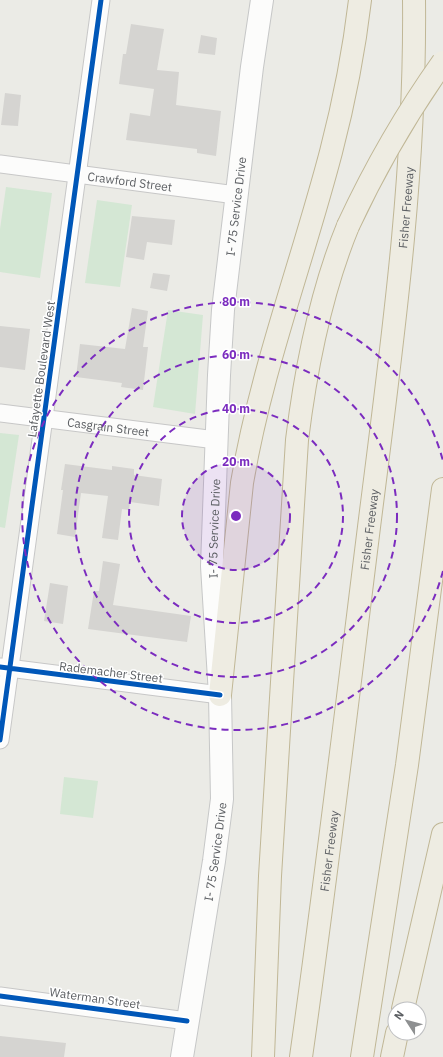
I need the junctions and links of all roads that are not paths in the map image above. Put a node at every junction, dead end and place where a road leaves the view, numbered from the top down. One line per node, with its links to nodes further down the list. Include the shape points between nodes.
1 (101, 0): 7 (street, Lafayette Boulevard West)
2 (262, 0): 8 (main road, I- 75 Service Drive)
3 (360, 0): 14 (highway, via 353,53 331,152 263,384 247,456)
4 (414, 0): 23 (highway, Fisher Freeway, via 408,187 395,323)
5 (443, 62): 22 (highway, bridge, via 388,148 348,226 323,296 302,397 297,440 271,868)
6 (0, 164): 7 (street, Crawford Street)
7 (77, 175): 8 (street, Crawford Street); 10 (street, Lafayette Boulevard West)
8 (236, 195): 11 (main road, I- 75 Service Drive, via 223,310)
9 (0, 413): 10 (street, Casgrain Street)
10 (44, 418): 11 (street, Casgrain Street); 13 (street, Lafayette Boulevard West)
11 (216, 440): 14 (main road, I- 75 Service Drive, via 212,566)
12 (443, 489): 24 (highway, via 407,765)
13 (4, 668): 14 (street, Rademacher Street); 15 (street, Lafayette Boulevard West)
14 (220, 695): 19 (main road, I- 75 Service Drive, via 223,777 220,825)
15 (0, 740)
16 (443, 834): 18 (highway)
17 (0, 996): 19 (street, Waterman Street)
18 (405, 1001)
19 (187, 1021): 21 (main road, I- 75 Service Drive)
20 (395, 1041): 25 (highway)
21 (182, 1057)
22 (263, 1057)
23 (301, 1057)
24 (362, 1057)
25 (392, 1057)

